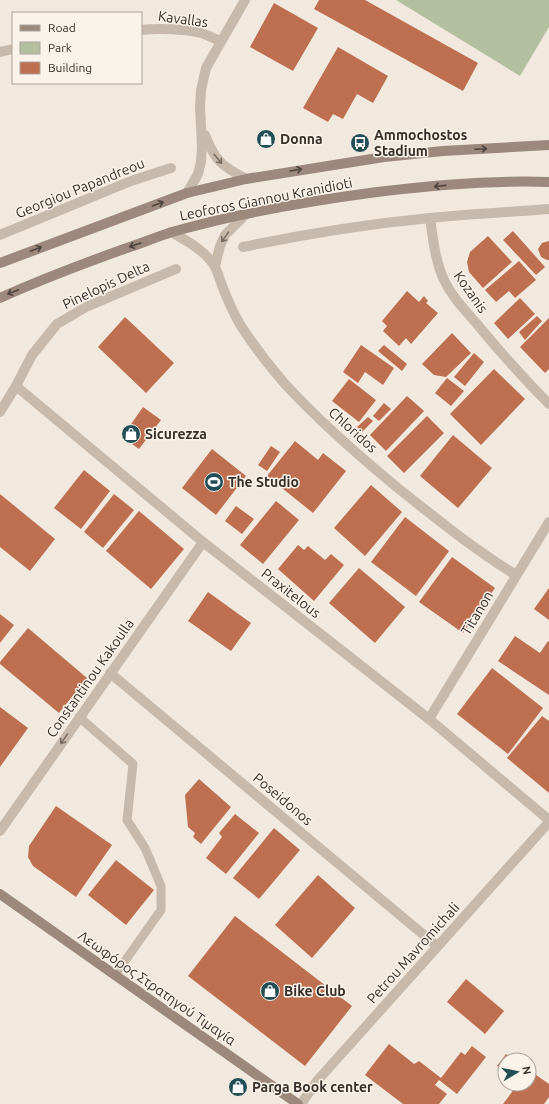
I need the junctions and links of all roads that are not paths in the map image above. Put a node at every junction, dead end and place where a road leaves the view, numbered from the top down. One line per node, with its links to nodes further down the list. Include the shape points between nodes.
1 (246, 0): 3 (street)
2 (142, 30): 3 (street, Kavallas, via 200,33)
3 (221, 41): 6 (street, via 204,75 200,107)
4 (12, 49): 5 (street)
5 (0, 52)
6 (202, 128): 9 (street, one-way to 9, via 218,161); 11 (street, via 201,162 198,174)
7 (549, 145): 9 (main road, Leoforos Giannou Kranidioti, one-way to 7, via 384,157)
8 (171, 168): 16 (street, Georgiou Papandreou, via 132,181)
9 (246, 179): 11 (main road, Leoforos Giannou Kranidioti)
10 (549, 182): 13 (main road, Leoforos Giannou Kranidioti, one-way to 13, via 460,184 396,190)
11 (187, 193): 18 (main road, Leoforos Giannou Kranidioti, one-way to 11)
12 (549, 209): 14 (street)
13 (246, 214): 15 (main road, Leoforos Giannou Kranidioti); 19 (street, one-way to 19, via 225,235)
14 (430, 218): 17 (street); 23 (street, Kozanis, via 439,265 453,295)
15 (171, 232): 19 (street, Chloridos, via 192,243); 21 (main road, Leoforos Giannou Kranidioti, one-way to 21)
16 (0, 235)
17 (243, 246)
18 (0, 263)
19 (215, 266): 27 (street, Chloridos, via 242,327 285,384 330,429 386,478 450,530)
20 (176, 269): 22 (street, Pinelopis Delta, via 86,307 57,324 32,355)
21 (0, 298)
22 (16, 386): 24 (street, Pinelopis Delta); 26 (street, Praxitelous)
23 (549, 404)
24 (0, 412)
25 (549, 522): 27 (street, Titanon)
26 (203, 542): 28 (street, Constantinou Kakoulla); 30 (street, Praxitelous)
27 (516, 575): 30 (street, Titanon)
28 (110, 673): 29 (street, Constantinou Kakoulla); 34 (street, Poseidonos)
29 (79, 717): 32 (street, Constantinou Kakoulla, one-way to 32); 35 (lane, via 133,764 127,820 145,848 161,886 161,910)
30 (429, 719): 31 (street, Praxitelous)
31 (549, 821): 34 (street, Petrou Mavromichali)
32 (0, 831)
33 (0, 894): 35 (main road, Λεωφόρος Στρατηγού Τιμαγία)
34 (437, 946): 36 (street, Petrou Mavromichali)
35 (114, 975): 36 (main road, Λεωφόρος Στρατηγού Τιμαγία)
36 (300, 1104)

